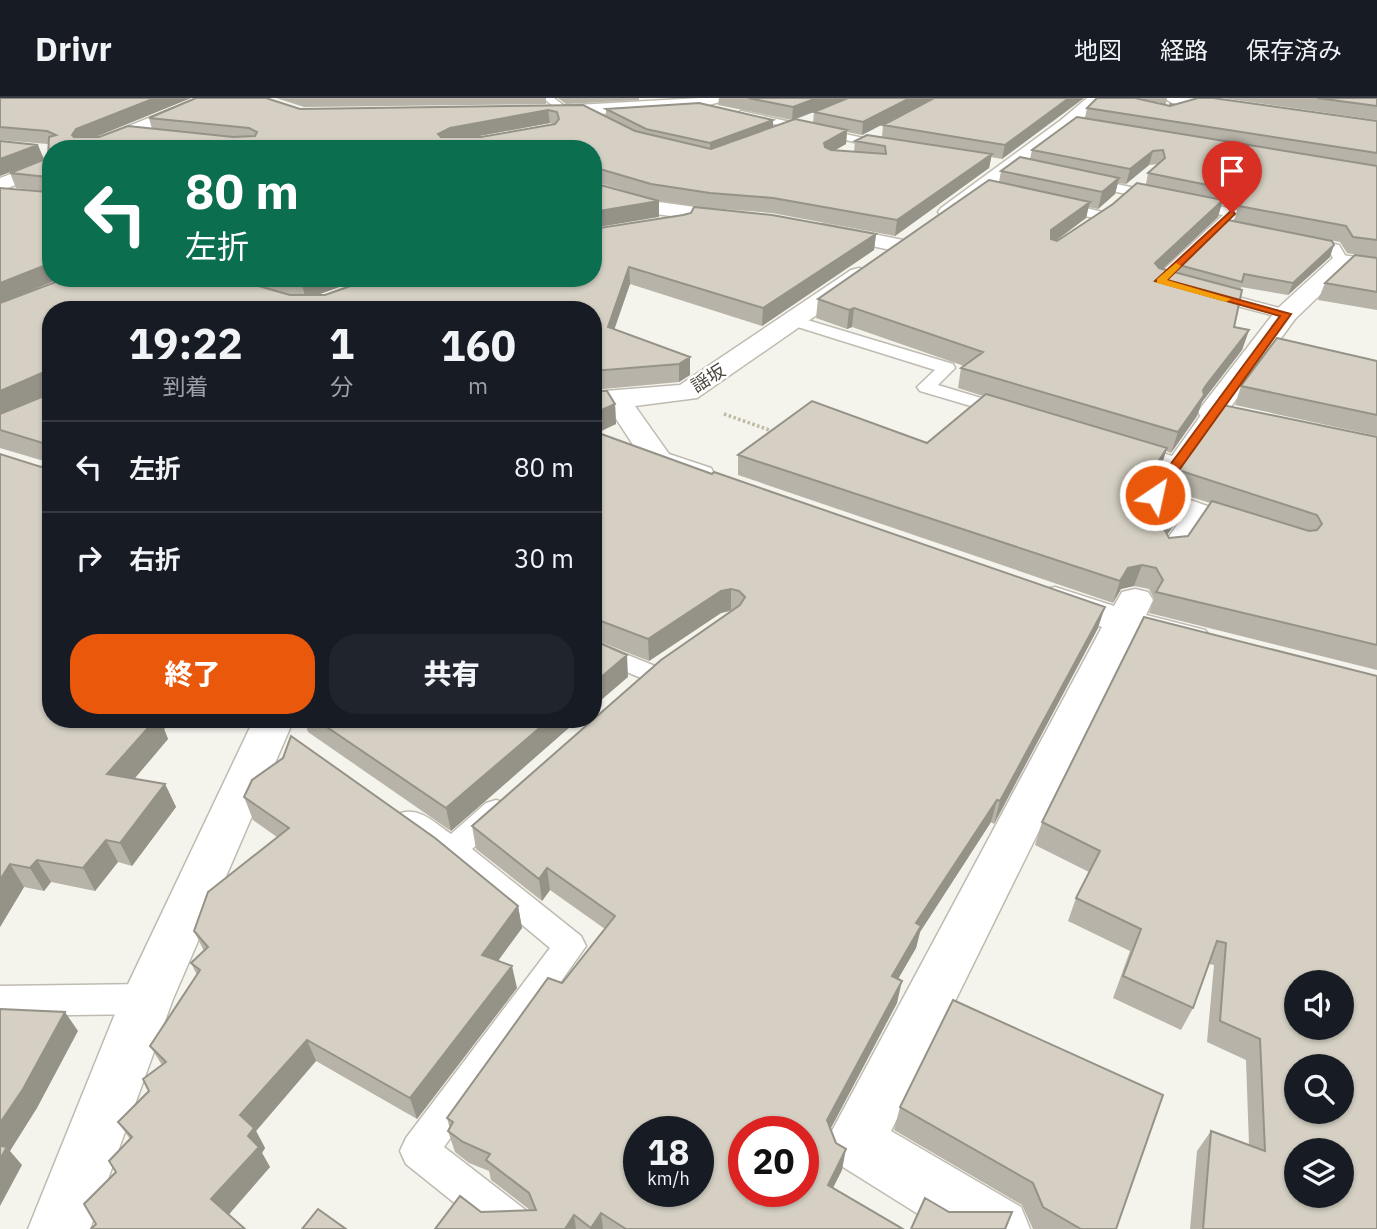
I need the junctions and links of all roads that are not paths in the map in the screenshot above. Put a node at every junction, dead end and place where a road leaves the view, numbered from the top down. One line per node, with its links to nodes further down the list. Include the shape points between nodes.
1 (212, 98): 15 (street)
2 (1096, 98): 37 (street, 謡坂, via 1074,125)
3 (652, 102): 4 (street); 7 (street)
4 (720, 104)
5 (1170, 105): 8 (street, via 1195,103)
6 (542, 107): 7 (street); 13 (street)
7 (573, 111): 11 (lane)
8 (1258, 111)
9 (734, 112): 12 (lane)
10 (816, 117): 12 (lane)
11 (600, 122)
12 (792, 126): 16 (lane); 19 (lane)
13 (563, 129)
14 (887, 130): 19 (lane)
15 (125, 134): 17 (lane); 18 (street)
16 (768, 135)
17 (150, 136)
18 (110, 140)
19 (863, 142): 20 (lane); 21 (lane)
20 (900, 149)
21 (844, 152)
22 (42, 163): 25 (street)
23 (1064, 177): 30 (lane)
24 (1147, 177): 30 (lane)
25 (0, 185)
26 (602, 192): 31 (street, via 648,207)
27 (0, 195): 28 (street)
28 (25, 198)
29 (1048, 203): 30 (lane)
30 (1117, 203): 35 (lane); 40 (lane, via 1232,213 1228,226 1160,281)
31 (709, 217): 32 (street); 33 (street)
32 (760, 221)
33 (645, 228)
34 (808, 228): 37 (street)
35 (1083, 230)
36 (1284, 237): 38 (lane, via 1334,248)
37 (900, 246): 41 (street, 謡坂)
38 (1342, 262): 39 (street); 40 (street)
39 (1377, 267)
40 (1286, 314): 43 (street)
41 (783, 329): 42 (street, 謡坂, via 687,392); 44 (lane, via 947,368 926,387)
42 (605, 400): 48 (street, via 658,460)
43 (1212, 412): 45 (street); 47 (lane)
44 (1031, 419)
45 (1288, 429)
46 (1110, 443): 47 (lane)
47 (1176, 463): 49 (lane, via 1155,495)
48 (734, 488)
49 (1198, 510): 50 (lane); 51 (lane)
50 (1249, 527)
51 (1170, 551)
52 (1032, 590): 53 (street)
53 (1129, 610): 54 (street); 67 (street, via 855,1142)
54 (1229, 648)
55 (602, 653): 57 (lane)
56 (673, 659): 57 (lane)
57 (650, 674): 58 (lane)
58 (630, 693)
59 (281, 728): 63 (street)
60 (515, 794): 62 (lane)
61 (385, 803): 62 (lane)
62 (452, 850): 66 (lane, via 570,946 419,1151)
63 (147, 999): 64 (lane); 65 (street)
64 (0, 1001)
65 (59, 1229)
66 (518, 1229)
67 (999, 1229)

